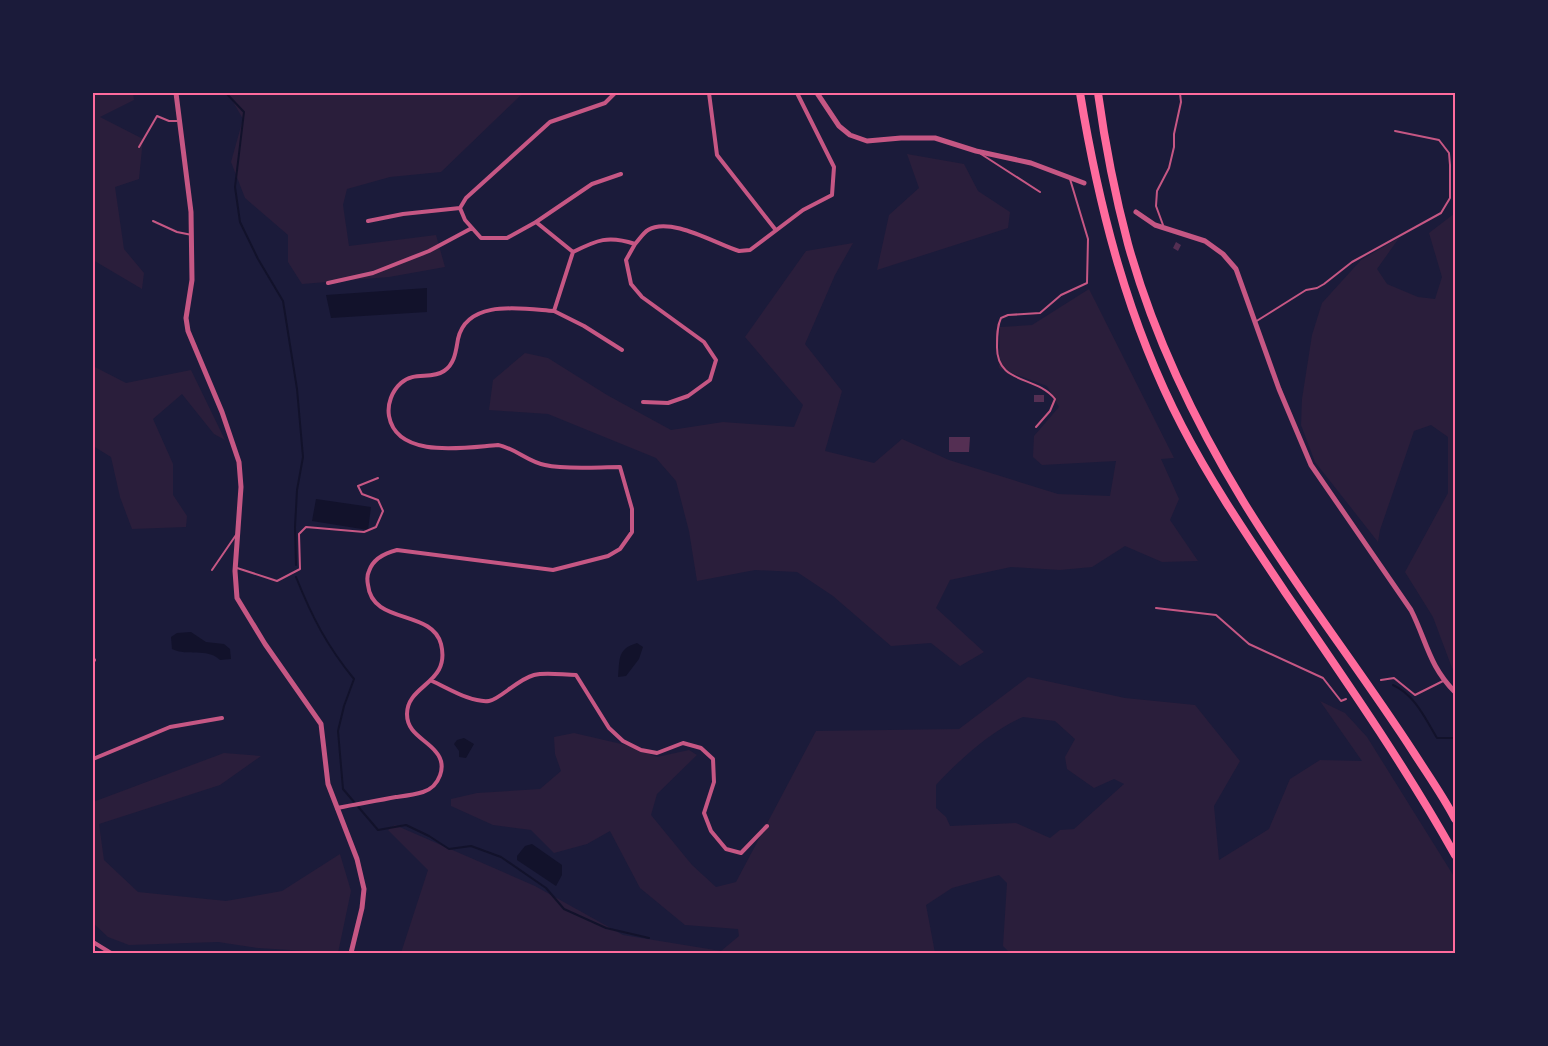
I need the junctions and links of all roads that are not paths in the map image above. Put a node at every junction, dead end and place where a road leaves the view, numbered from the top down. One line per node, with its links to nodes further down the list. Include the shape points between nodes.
1 (176, 93): 9 (street)
2 (615, 93): 17 (street, via 604,103 550,122 466,198)
3 (709, 93): 24 (street, via 717,155)
4 (797, 93): 24 (street, via 834,167 832,195)
5 (817, 93): 12 (street, via 839,126 850,135 867,141 935,138)
6 (1080, 93): 49 (highway, via 1093,165 1126,292 1182,427 1238,522 1408,775)
7 (1098, 93): 47 (highway, via 1128,245 1158,332 1193,408 1244,501)
8 (1180, 93): 23 (lane, via 1174,147 1169,168 1157,190 1156,206)
9 (180, 121): 11 (lane, via 157,116); 25 (street)
10 (1395, 131): 30 (lane, via 1439,140 1449,153 1450,198 1445,209)
11 (139, 147)
12 (976, 151): 14 (street, via 1031,163); 16 (lane)
13 (621, 174): 21 (street, via 592,184)
14 (1069, 178): 15 (street); 33 (lane, via 1088,239 1087,283 1061,296 1040,313 1008,315 998,324 1000,365 1049,392 1054,399 1050,411)
15 (1084, 183)
16 (1040, 192)
17 (460, 208): 20 (street); 22 (street)
18 (1136, 212): 23 (street)
19 (153, 221): 25 (lane)
20 (368, 221)
21 (536, 222): 22 (street, via 507,238 481,238); 27 (street)
22 (472, 228): 28 (street, via 429,251 372,273)
23 (1164, 228): 30 (street, via 1205,241 1223,254 1236,269)
24 (776, 229): 26 (street, via 750,250 739,251 675,226 648,230)
25 (192, 235): 35 (street, via 192,280 186,318 239,462)
26 (635, 244): 27 (street, via 611,238); 32 (street, via 626,261 631,284 642,297 704,342 716,360 711,380 688,396 668,403)
27 (573, 252): 29 (street)
28 (328, 283)
29 (554, 311): 31 (street); 40 (street, via 520,308 475,315 460,330 454,360 444,372 417,375 396,389 388,410 391,424 410,442 428,448 498,445 546,466 620,467 632,508 632,532 620,549 608,556 553,570 397,550 378,558 367,580 376,603 427,626 441,643 442,658)
30 (1255, 322): 41 (street, via 1311,465 1411,610)
31 (622, 350)
32 (643, 402)
33 (1036, 427)
34 (378, 478): 36 (lane, via 358,486 362,494 378,501 383,511 376,527 364,532 306,527 299,534 300,569 277,581)
35 (236, 535): 36 (street); 37 (lane)
36 (235, 567): 46 (street, via 237,598 321,724 328,784)
37 (212, 570)
38 (1156, 609): 43 (lane, via 1216,615 1249,644 1323,678 1341,701)
39 (1381, 680): 41 (lane, via 1394,678 1415,695)
40 (432, 681): 46 (street, via 410,699 407,713 410,727 440,757 439,780 425,792); 48 (street, via 473,699 490,701 534,675 576,675 609,728 623,741 657,753 682,743 701,748 713,759 714,782 704,813 711,831 726,849 741,853)
41 (1443, 681): 42 (street)
42 (1455, 692)
43 (1346, 699)
44 (222, 718): 45 (street, via 170,727)
45 (93, 759)
46 (336, 808): 52 (street, via 357,859 364,889)
47 (1455, 819)
48 (767, 826)
49 (1455, 855)
50 (93, 942): 51 (street)
51 (111, 953)
52 (351, 953)

